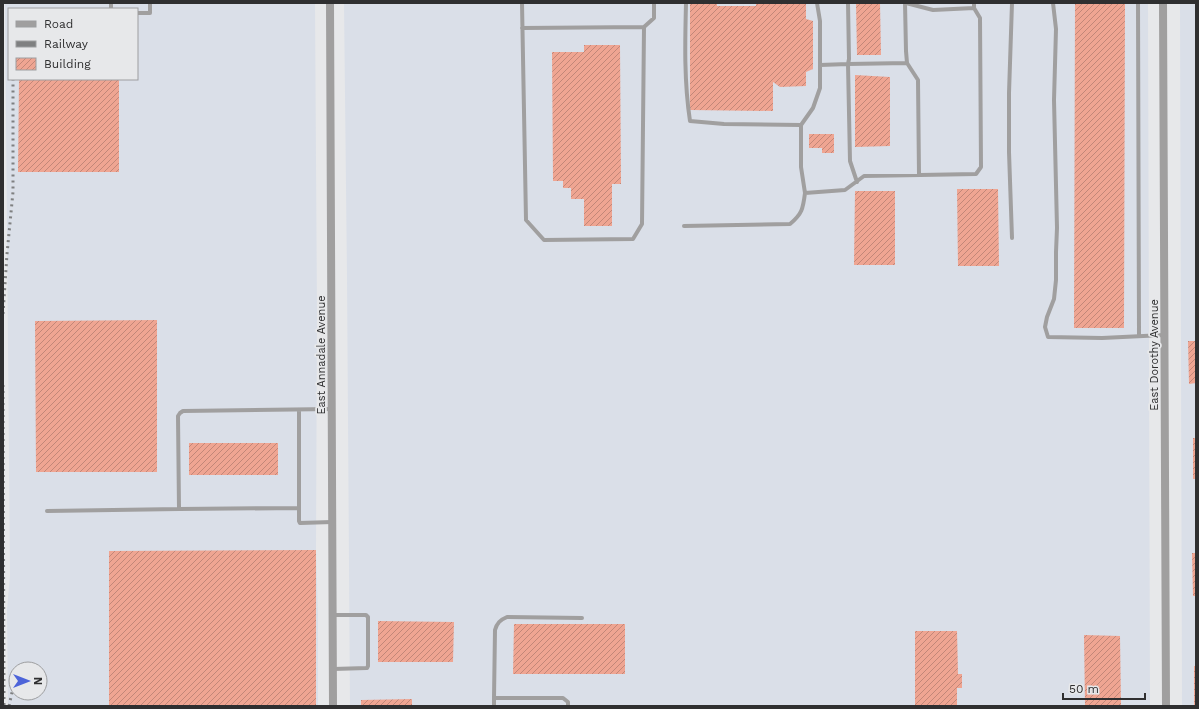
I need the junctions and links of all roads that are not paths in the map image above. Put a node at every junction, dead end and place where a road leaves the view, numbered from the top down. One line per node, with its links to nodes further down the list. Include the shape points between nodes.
1 (150, 3): 15 (lane, via 150,13)
2 (330, 3): 29 (street, East Annadale Avenue)
3 (522, 3): 17 (lane)
4 (654, 3): 16 (lane, via 654,18)
5 (686, 3): 21 (lane, via 686,76 690,121)
6 (817, 3): 20 (lane, via 820,22)
7 (848, 3): 19 (lane)
8 (905, 3): 14 (lane, via 933,10); 18 (lane)
9 (974, 3): 14 (lane)
10 (1012, 3): 26 (lane, via 1009,101)
11 (1053, 3): 28 (lane, via 1056,29 1056,280 1054,299 1045,327 1048,337)
12 (1138, 3): 28 (lane)
13 (1163, 3): 27 (street, East Dorothy Avenue)
14 (974, 8): 22 (lane, via 980,18 981,167 976,174)
15 (138, 13)
16 (644, 27): 17 (lane); 17 (lane, via 642,224 633,239 544,240 526,220)
17 (522, 28)
18 (907, 63): 19 (lane); 22 (lane, via 918,80)
19 (848, 64): 20 (lane); 23 (lane, via 850,161)
20 (820, 65): 21 (lane, via 820,88 813,108)
21 (801, 125): 24 (lane)
22 (919, 175): 23 (lane, via 864,176)
23 (857, 182): 24 (lane, via 845,190)
24 (804, 193): 25 (lane, via 804,208 790,224)
25 (684, 226)
26 (1012, 238)
27 (1165, 335): 28 (lane); 42 (street, East Dorothy Avenue)
28 (1139, 336)
29 (332, 409): 30 (lane); 34 (street, East Annadale Avenue)
30 (299, 410): 31 (lane); 32 (lane, via 180,413)
31 (299, 508): 32 (lane); 34 (lane, via 300,523)
32 (179, 509): 33 (lane)
33 (48, 511)
34 (332, 522): 35 (street, East Annadale Avenue)
35 (333, 615): 37 (street, East Annadale Avenue); 37 (lane, via 368,617 367,668)
36 (582, 618): 38 (lane, via 507,617 501,620 495,630)
37 (333, 669): 39 (street, East Annadale Avenue)
38 (494, 698): 40 (lane); 41 (lane, via 563,698 568,702)
39 (333, 706)
40 (494, 706)
41 (568, 706)
42 (1166, 706)

